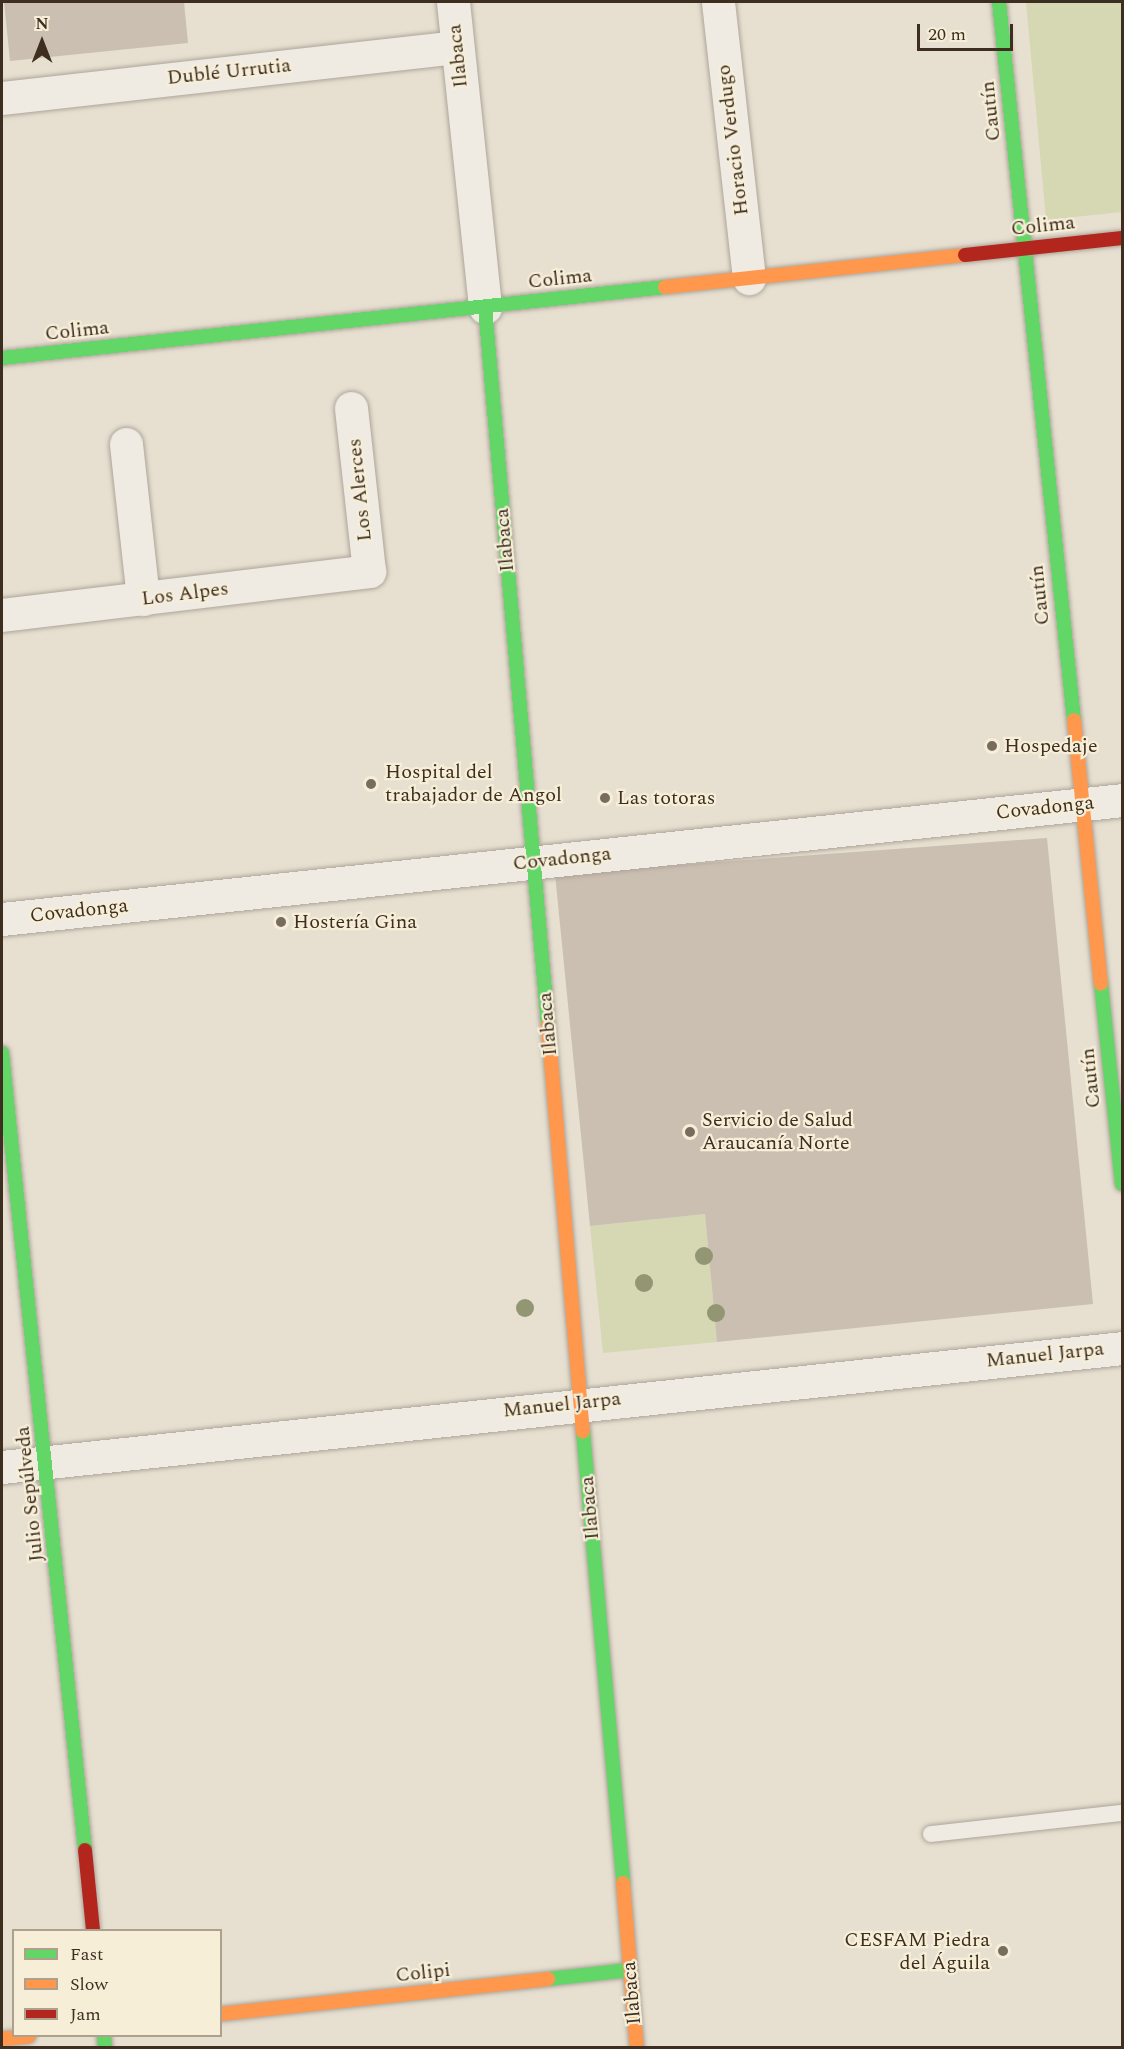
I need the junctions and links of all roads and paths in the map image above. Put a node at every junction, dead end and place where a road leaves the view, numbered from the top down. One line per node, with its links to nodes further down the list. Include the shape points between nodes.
1 (453, 2): 4 (street, Ilabaca)
2 (718, 2): 8 (street, Horacio Verdugo)
3 (999, 2): 7 (main road, Cautín)
4 (457, 47): 5 (street, Dublé Urrutia); 9 (street, Ilabaca)
5 (2, 98)
6 (1122, 237): 7 (main road, Colima)
7 (1024, 248): 8 (main road, Colima); 17 (main road, Cautín)
8 (749, 278): 9 (main road, Colima)
9 (485, 307): 10 (main road, Colima); 18 (main road, Ilabaca)
10 (2, 358)
11 (351, 408): 13 (street, Los Alerces)
12 (126, 444): 14 (street)
13 (369, 572): 14 (street, Los Alpes)
14 (143, 599): 15 (street, Los Alpes)
15 (2, 615)
16 (1122, 800): 17 (street, Covadonga)
17 (1081, 804): 18 (street, Covadonga); 21 (main road, Cautín)
18 (534, 862): 19 (street, Covadonga); 23 (main road, Ilabaca)
19 (2, 919)
20 (2, 1053): 24 (main road, Julio Sepúlveda)
21 (1122, 1184)
22 (1122, 1348): 23 (street, Manuel Jarpa)
23 (581, 1403): 24 (street, Manuel Jarpa); 29 (main road, Ilabaca)
24 (47, 1462): 25 (street, Manuel Jarpa); 28 (main road, Julio Sepúlveda)
25 (2, 1467)
26 (1122, 1813): 27 (lane)
27 (931, 1834)
28 (93, 1929)
29 (630, 1970): 30 (main road, Colipi); 31 (main road, Ilabaca)
30 (222, 2014)
31 (637, 2048)

